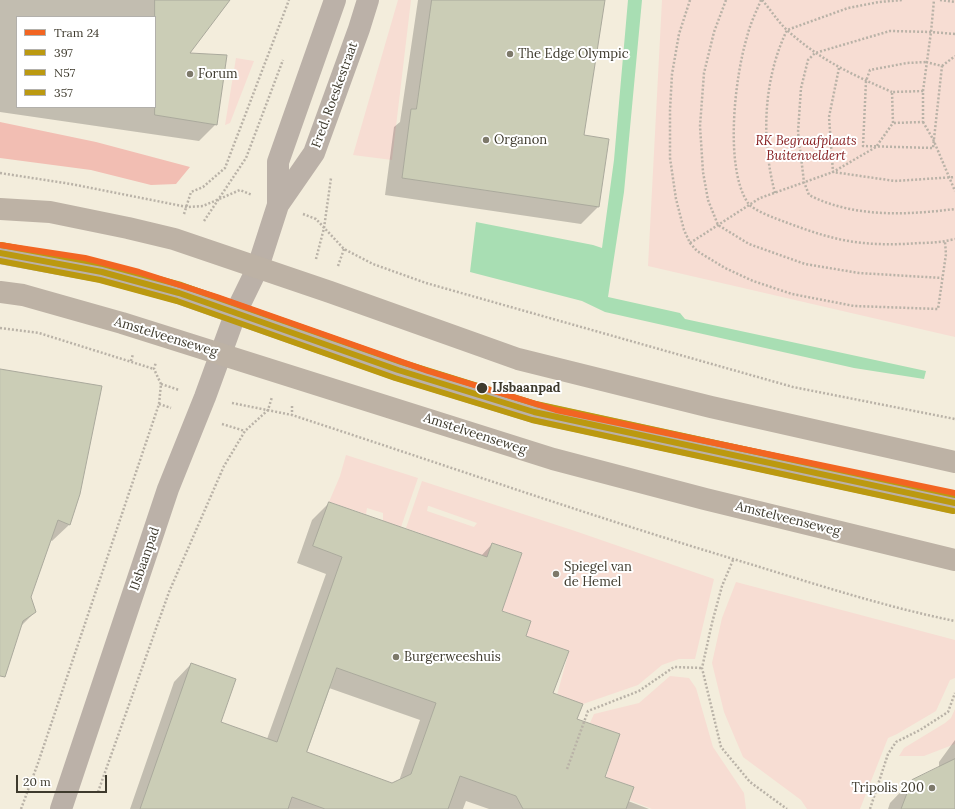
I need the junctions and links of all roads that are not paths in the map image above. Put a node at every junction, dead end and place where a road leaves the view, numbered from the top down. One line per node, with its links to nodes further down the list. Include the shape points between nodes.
1 (335, 0): 3 (street, Fred. Roeskestraat, via 278,162)
2 (368, 0): 3 (street, Fred. Roeskestraat, via 314,153)
3 (278, 205): 6 (street, Fred. Roeskestraat)
4 (0, 209): 6 (main road, via 50,212 128,228 174,239)
5 (0, 253): 8 (street, via 102,272)
6 (258, 267): 8 (street, Fred. Roeskestraat); 10 (main road, via 518,359 711,407)
7 (0, 292): 9 (main road, Amstelveenseweg, via 23,295)
8 (236, 312): 9 (street, IJsbaanpad); 11 (street, via 398,370 534,412)
9 (221, 354): 12 (main road, Amstelveenseweg, via 553,459 706,500); 13 (street, IJsbaanpad, via 168,489)
10 (955, 462)
11 (955, 503)
12 (955, 560)
13 (61, 809)

